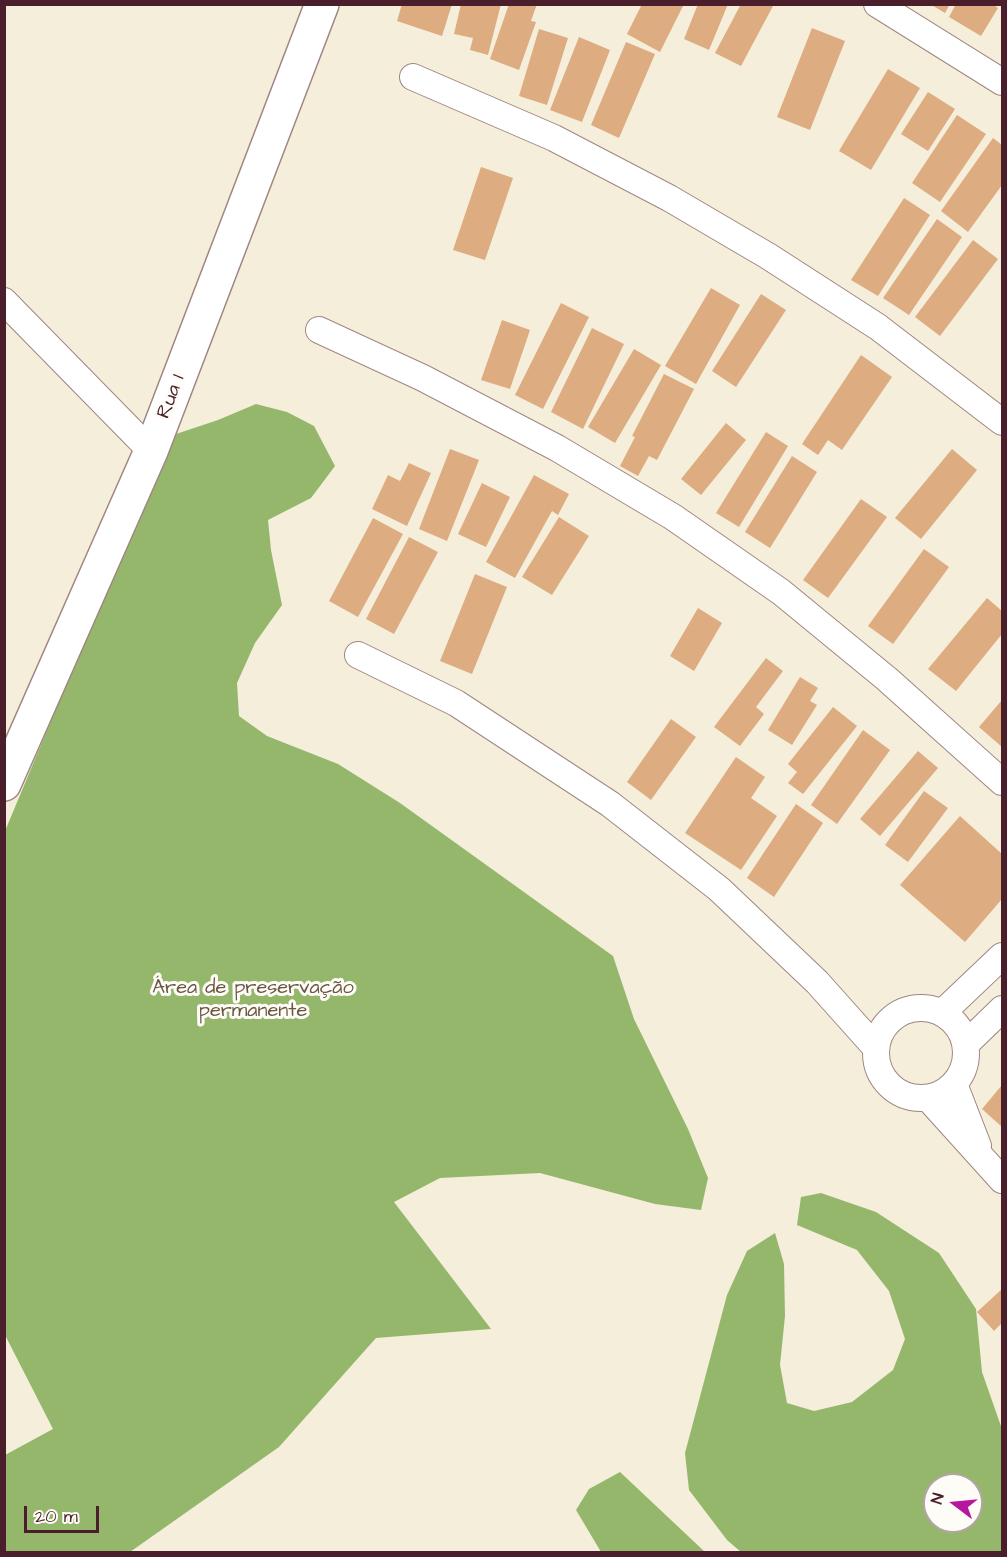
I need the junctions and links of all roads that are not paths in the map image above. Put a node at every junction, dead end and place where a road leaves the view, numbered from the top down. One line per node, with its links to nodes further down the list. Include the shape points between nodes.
1 (322, 4): 8 (street, Rua 1)
2 (877, 4): 4 (street)
3 (413, 77): 7 (street, via 554,138 669,198 878,327)
4 (1002, 82)
5 (4, 301): 8 (street)
6 (319, 330): 10 (street, via 423,378 558,448 673,518 781,592 887,679)
7 (1002, 422)
8 (151, 451): 11 (street, Rua 1)
9 (358, 655): 13 (street, via 456,703 610,804 719,889)
10 (1002, 782)
11 (4, 784)
12 (1002, 956): 15 (street)
13 (817, 982): 16 (street); 18 (street)
14 (1002, 1009): 17 (street)
15 (942, 1013): 16 (street, via 912,1008); 17 (street, via 957,1026)
16 (887, 1023): 18 (street)
17 (966, 1044): 19 (street, via 965,1065)
18 (876, 1048): 20 (street, via 880,1071 894,1090)
19 (954, 1084): 20 (street); 21 (street)
20 (928, 1098): 21 (street)
21 (984, 1160): 22 (street)
22 (1002, 1180)

